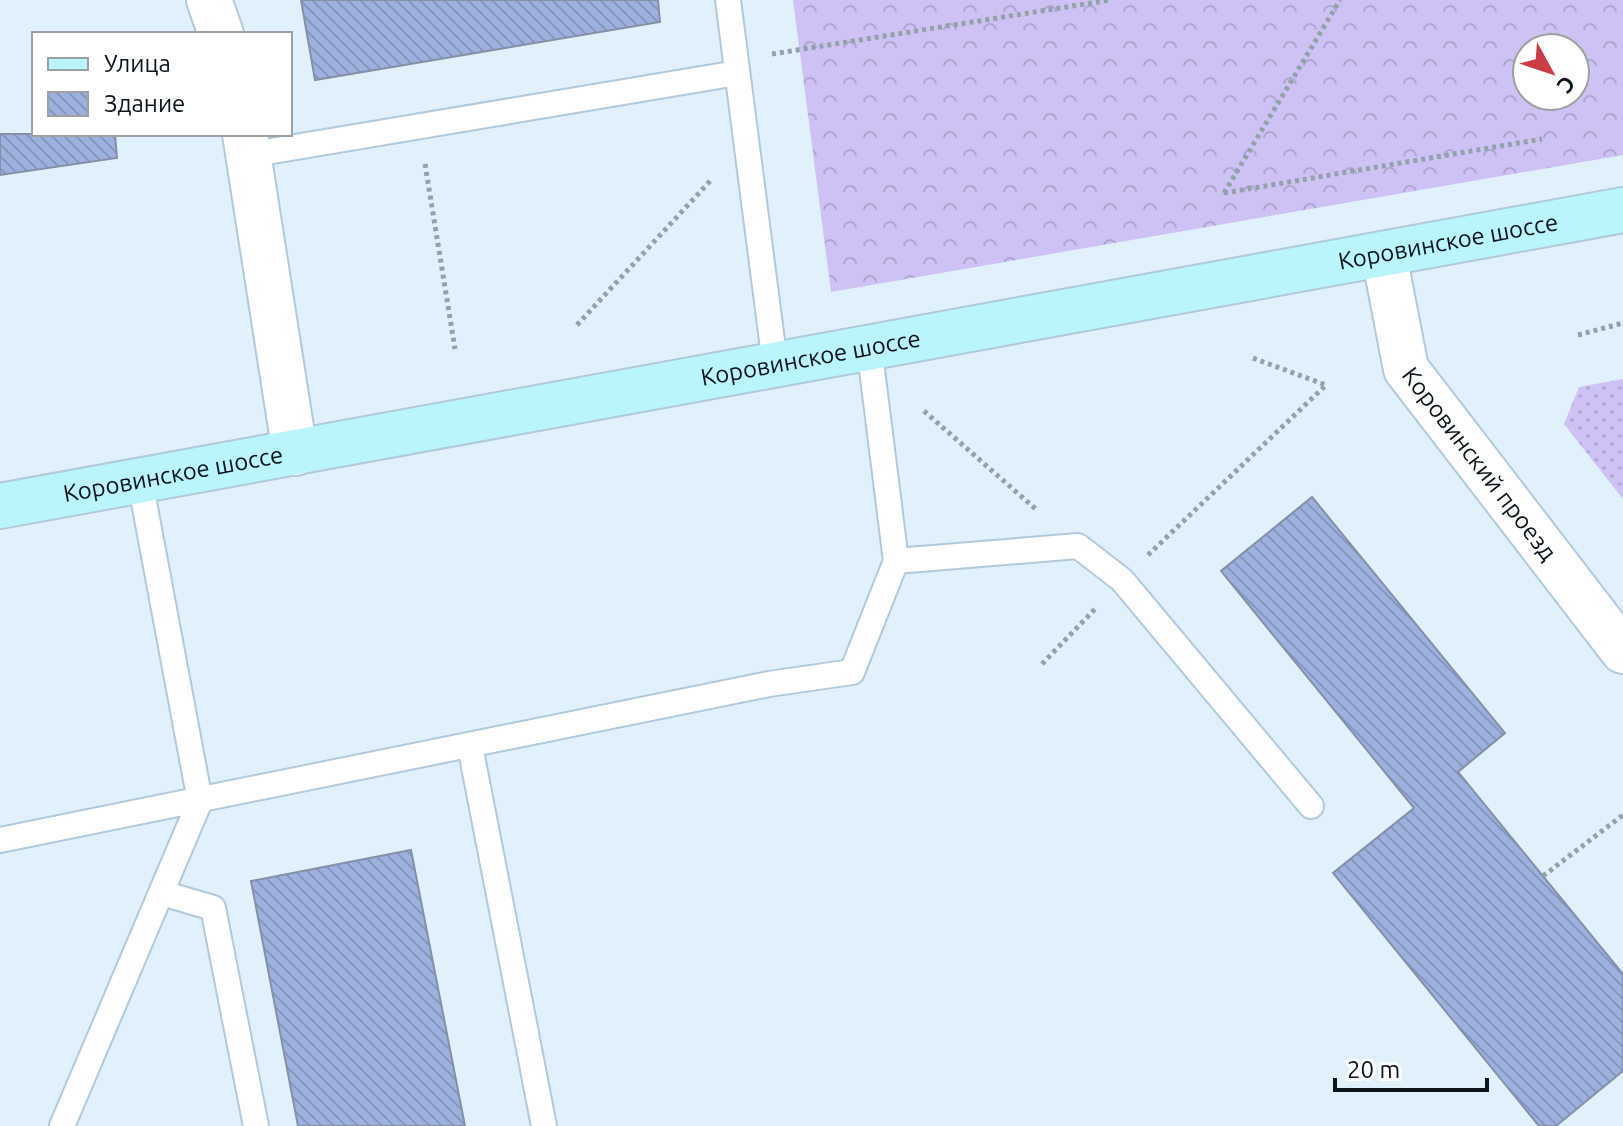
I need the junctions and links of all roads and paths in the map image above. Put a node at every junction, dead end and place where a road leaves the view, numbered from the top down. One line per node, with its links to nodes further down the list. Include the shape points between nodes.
1 (209, 0): 5 (street)
2 (728, 0): 6 (lane)
3 (1110, 0): 6 (path)
4 (1340, 0): 8 (path, via 1224,193)
5 (220, 32)
6 (736, 66): 7 (lane); 9 (lane)
7 (418, 126): 10 (lane); 17 (path)
8 (1542, 139)
9 (746, 143): 14 (path); 19 (lane)
10 (246, 144): 21 (street)
11 (1623, 210): 12 (main road, Коровинское шоссе)
12 (1384, 255): 16 (main road, Коровинское шоссе); 27 (street, Коровинский проезд, via 1406,369)
13 (1623, 323): 15 (path)
14 (577, 325)
15 (1578, 335)
16 (869, 346): 19 (main road, Коровинское шоссе); 25 (lane)
17 (455, 349)
18 (1250, 357): 26 (path, via 1326,385)
19 (775, 364): 21 (main road, Коровинское шоссе)
20 (924, 411): 24 (path)
21 (295, 453): 22 (main road, Коровинское шоссе)
22 (140, 481): 23 (main road, Коровинское шоссе); 30 (lane)
23 (0, 506)
24 (1078, 546): 25 (lane); 26 (lane)
25 (896, 561): 29 (lane, via 852,672 769,684)
26 (1122, 580): 28 (path); 31 (lane)
27 (1623, 651)
28 (1042, 664)
29 (470, 746): 30 (lane); 38 (lane)
30 (200, 801): 33 (lane); 35 (lane)
31 (1311, 806)
32 (1623, 815): 34 (path)
33 (0, 840)
34 (1543, 876)
35 (162, 893): 36 (lane); 37 (lane, via 213,908)
36 (62, 1126)
37 (256, 1126)
38 (544, 1126)

